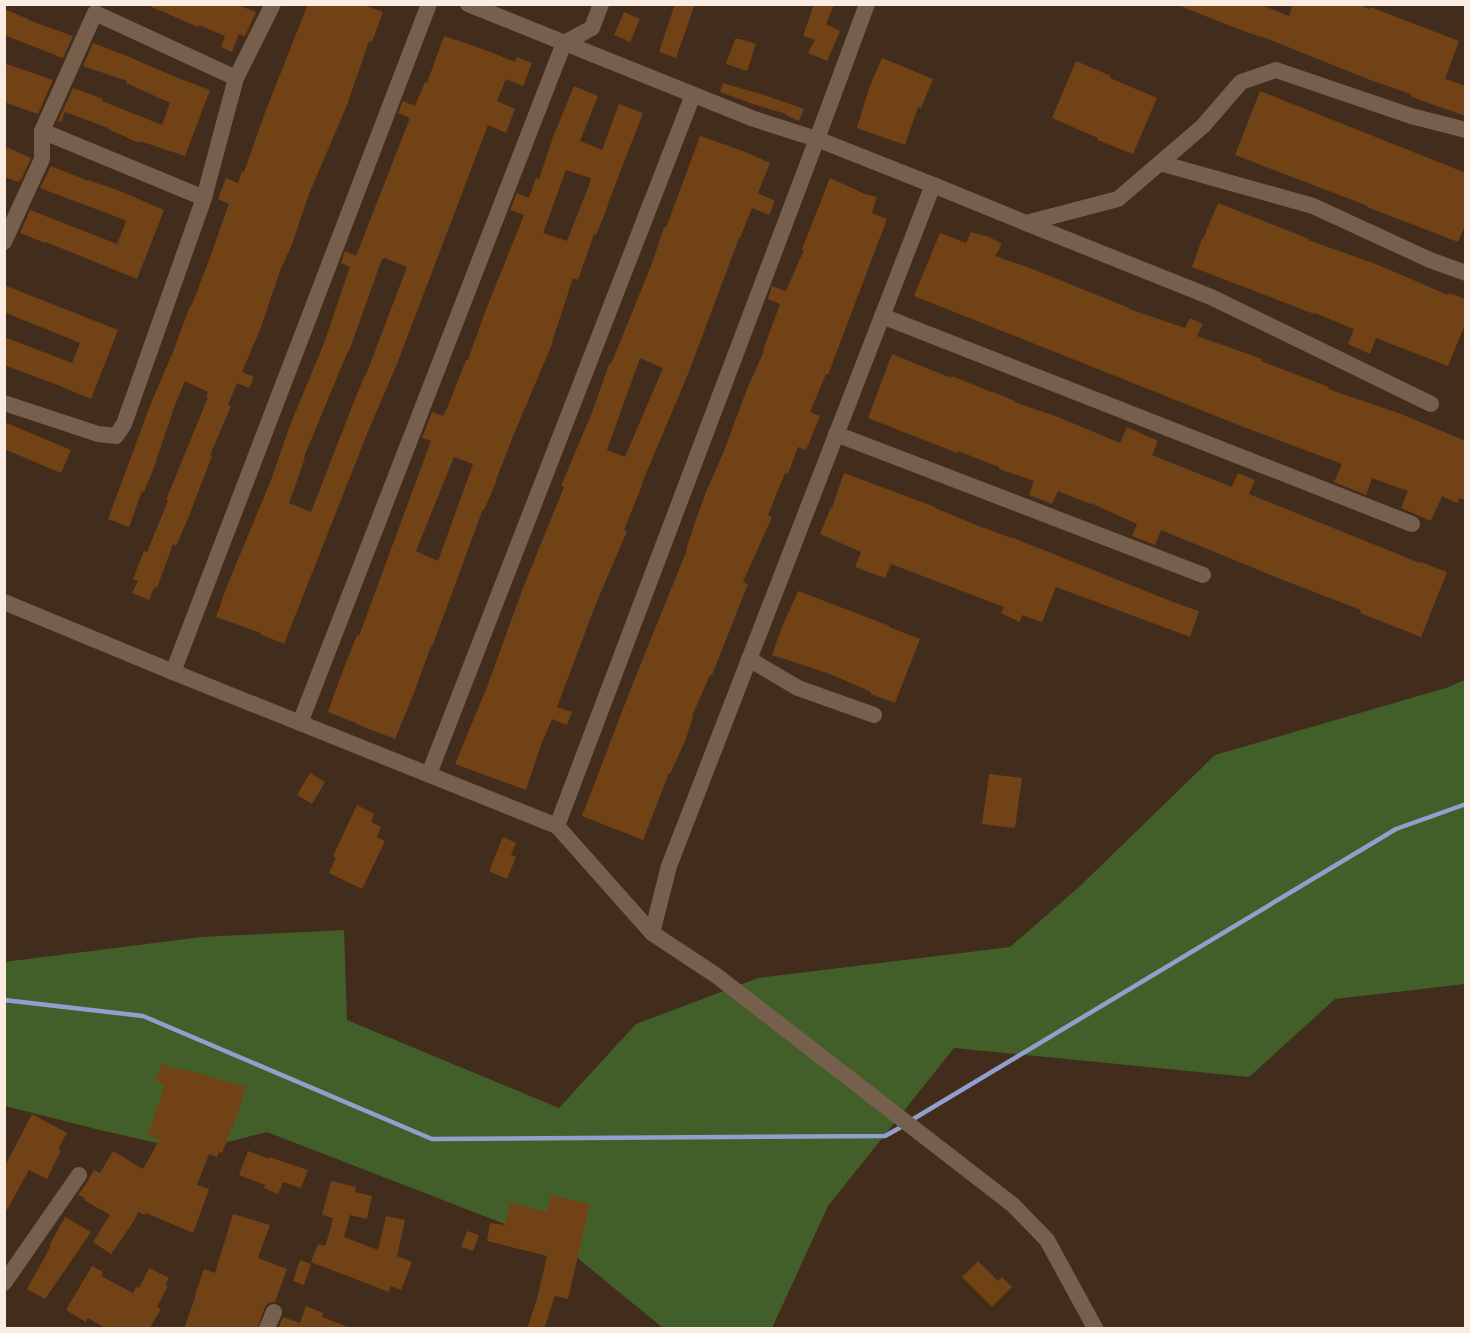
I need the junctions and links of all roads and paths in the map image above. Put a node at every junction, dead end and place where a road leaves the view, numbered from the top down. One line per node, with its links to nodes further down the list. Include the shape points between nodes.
1 (273, 4): 7 (street)
2 (429, 4): 26 (street)
3 (468, 4): 6 (street)
4 (601, 4): 6 (street, via 592,28)
5 (867, 4): 11 (street)
6 (564, 43): 8 (street); 28 (street)
7 (236, 78): 10 (street, via 95,14); 14 (street)
8 (693, 95): 11 (street); 29 (street)
9 (1466, 130): 12 (street, via 1411,116 1276,70 1241,82 1203,126)
10 (42, 131): 14 (street); 16 (street, via 42,159)
11 (817, 139): 13 (street); 30 (street)
12 (1160, 163): 15 (street, via 1118,199); 17 (street, via 1313,206)
13 (933, 185): 15 (street); 18 (street)
14 (204, 198): 19 (street, via 116,436 98,434)
15 (1026, 223): 20 (street, via 1211,297)
16 (4, 242)
17 (1466, 273)
18 (882, 316): 21 (street); 22 (street)
19 (4, 403)
20 (1431, 404)
21 (836, 434): 23 (street); 25 (street)
22 (1412, 524)
23 (1203, 575)
24 (4, 602): 26 (street)
25 (749, 659): 27 (street, via 798,688); 31 (street, via 669,866)
26 (173, 672): 28 (street)
27 (874, 715)
28 (300, 723): 29 (street)
29 (429, 774): 30 (street)
30 (557, 826): 31 (street)
31 (652, 933): 36 (street, via 717,976 1013,1205 1047,1240)
32 (79, 1175): 33 (street)
33 (4, 1283)
34 (274, 1312): 35 (street)
35 (267, 1329)
36 (1095, 1329)

